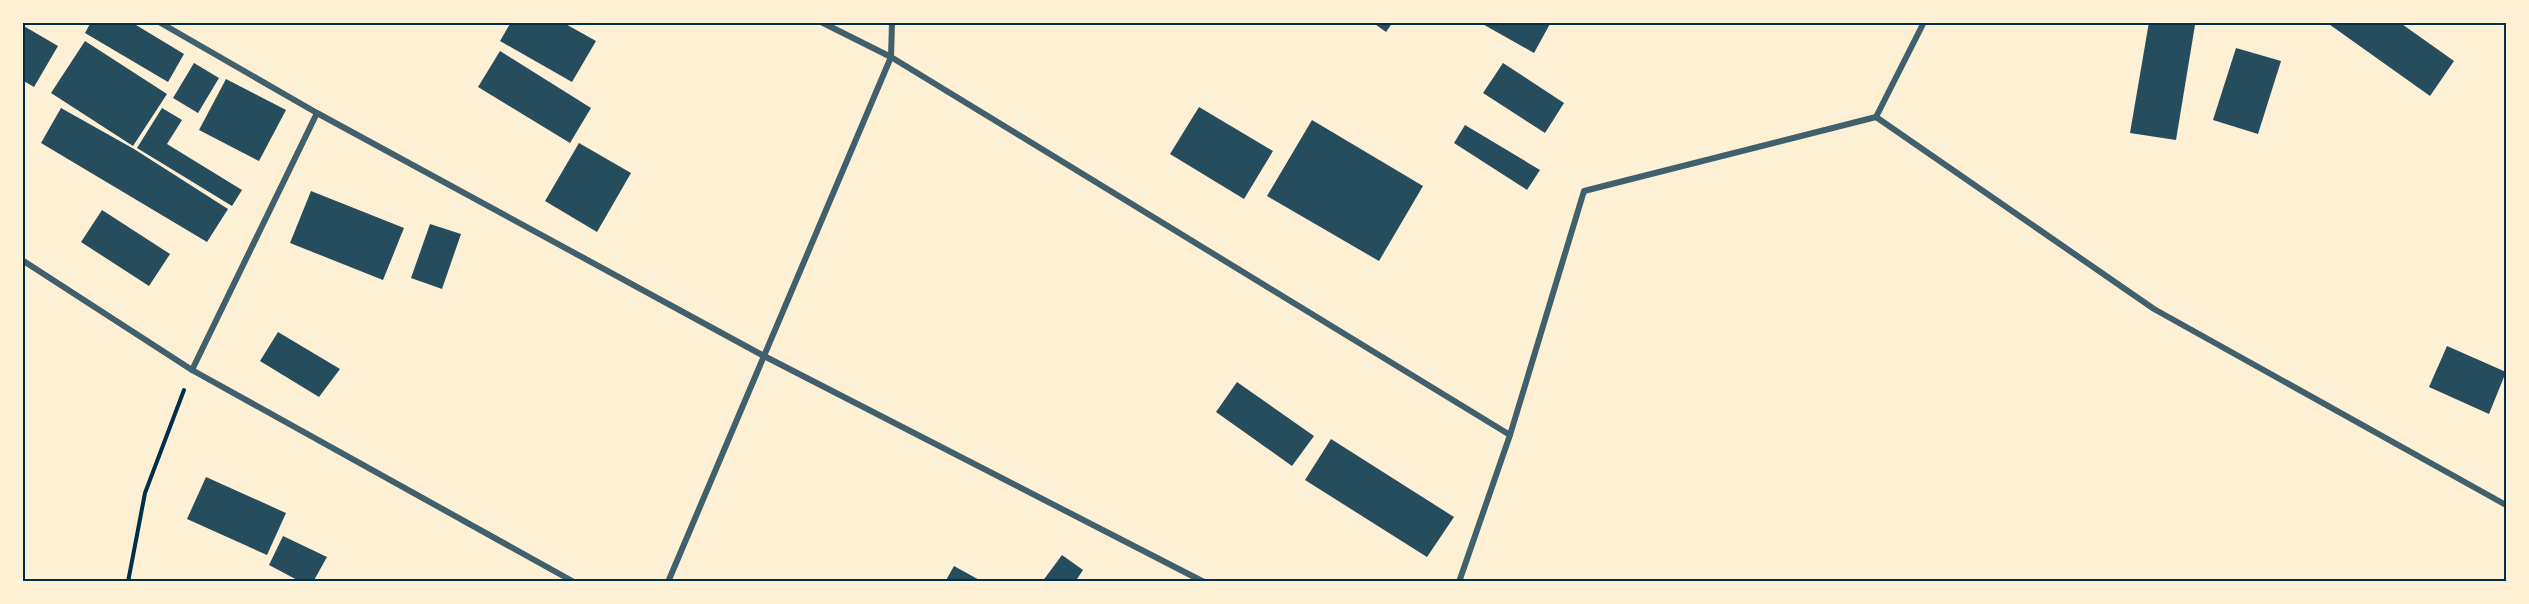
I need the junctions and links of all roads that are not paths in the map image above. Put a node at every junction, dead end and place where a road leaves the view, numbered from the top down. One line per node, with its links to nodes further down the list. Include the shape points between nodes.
1 (159, 22): 5 (street)
2 (821, 22): 6 (street)
3 (892, 22): 6 (street)
4 (1924, 22): 8 (street)
5 (167, 25): 7 (street)
6 (891, 57): 10 (street); 12 (street)
7 (317, 113): 10 (street); 11 (street)
8 (1876, 117): 12 (street, via 1584,191); 13 (street, via 2154,309)
9 (22, 260): 11 (street)
10 (764, 356): 15 (street); 16 (street)
11 (192, 370): 14 (street)
12 (1510, 435): 17 (street)
13 (2506, 505)
14 (574, 582)
15 (668, 582)
16 (1204, 582)
17 (1459, 582)

